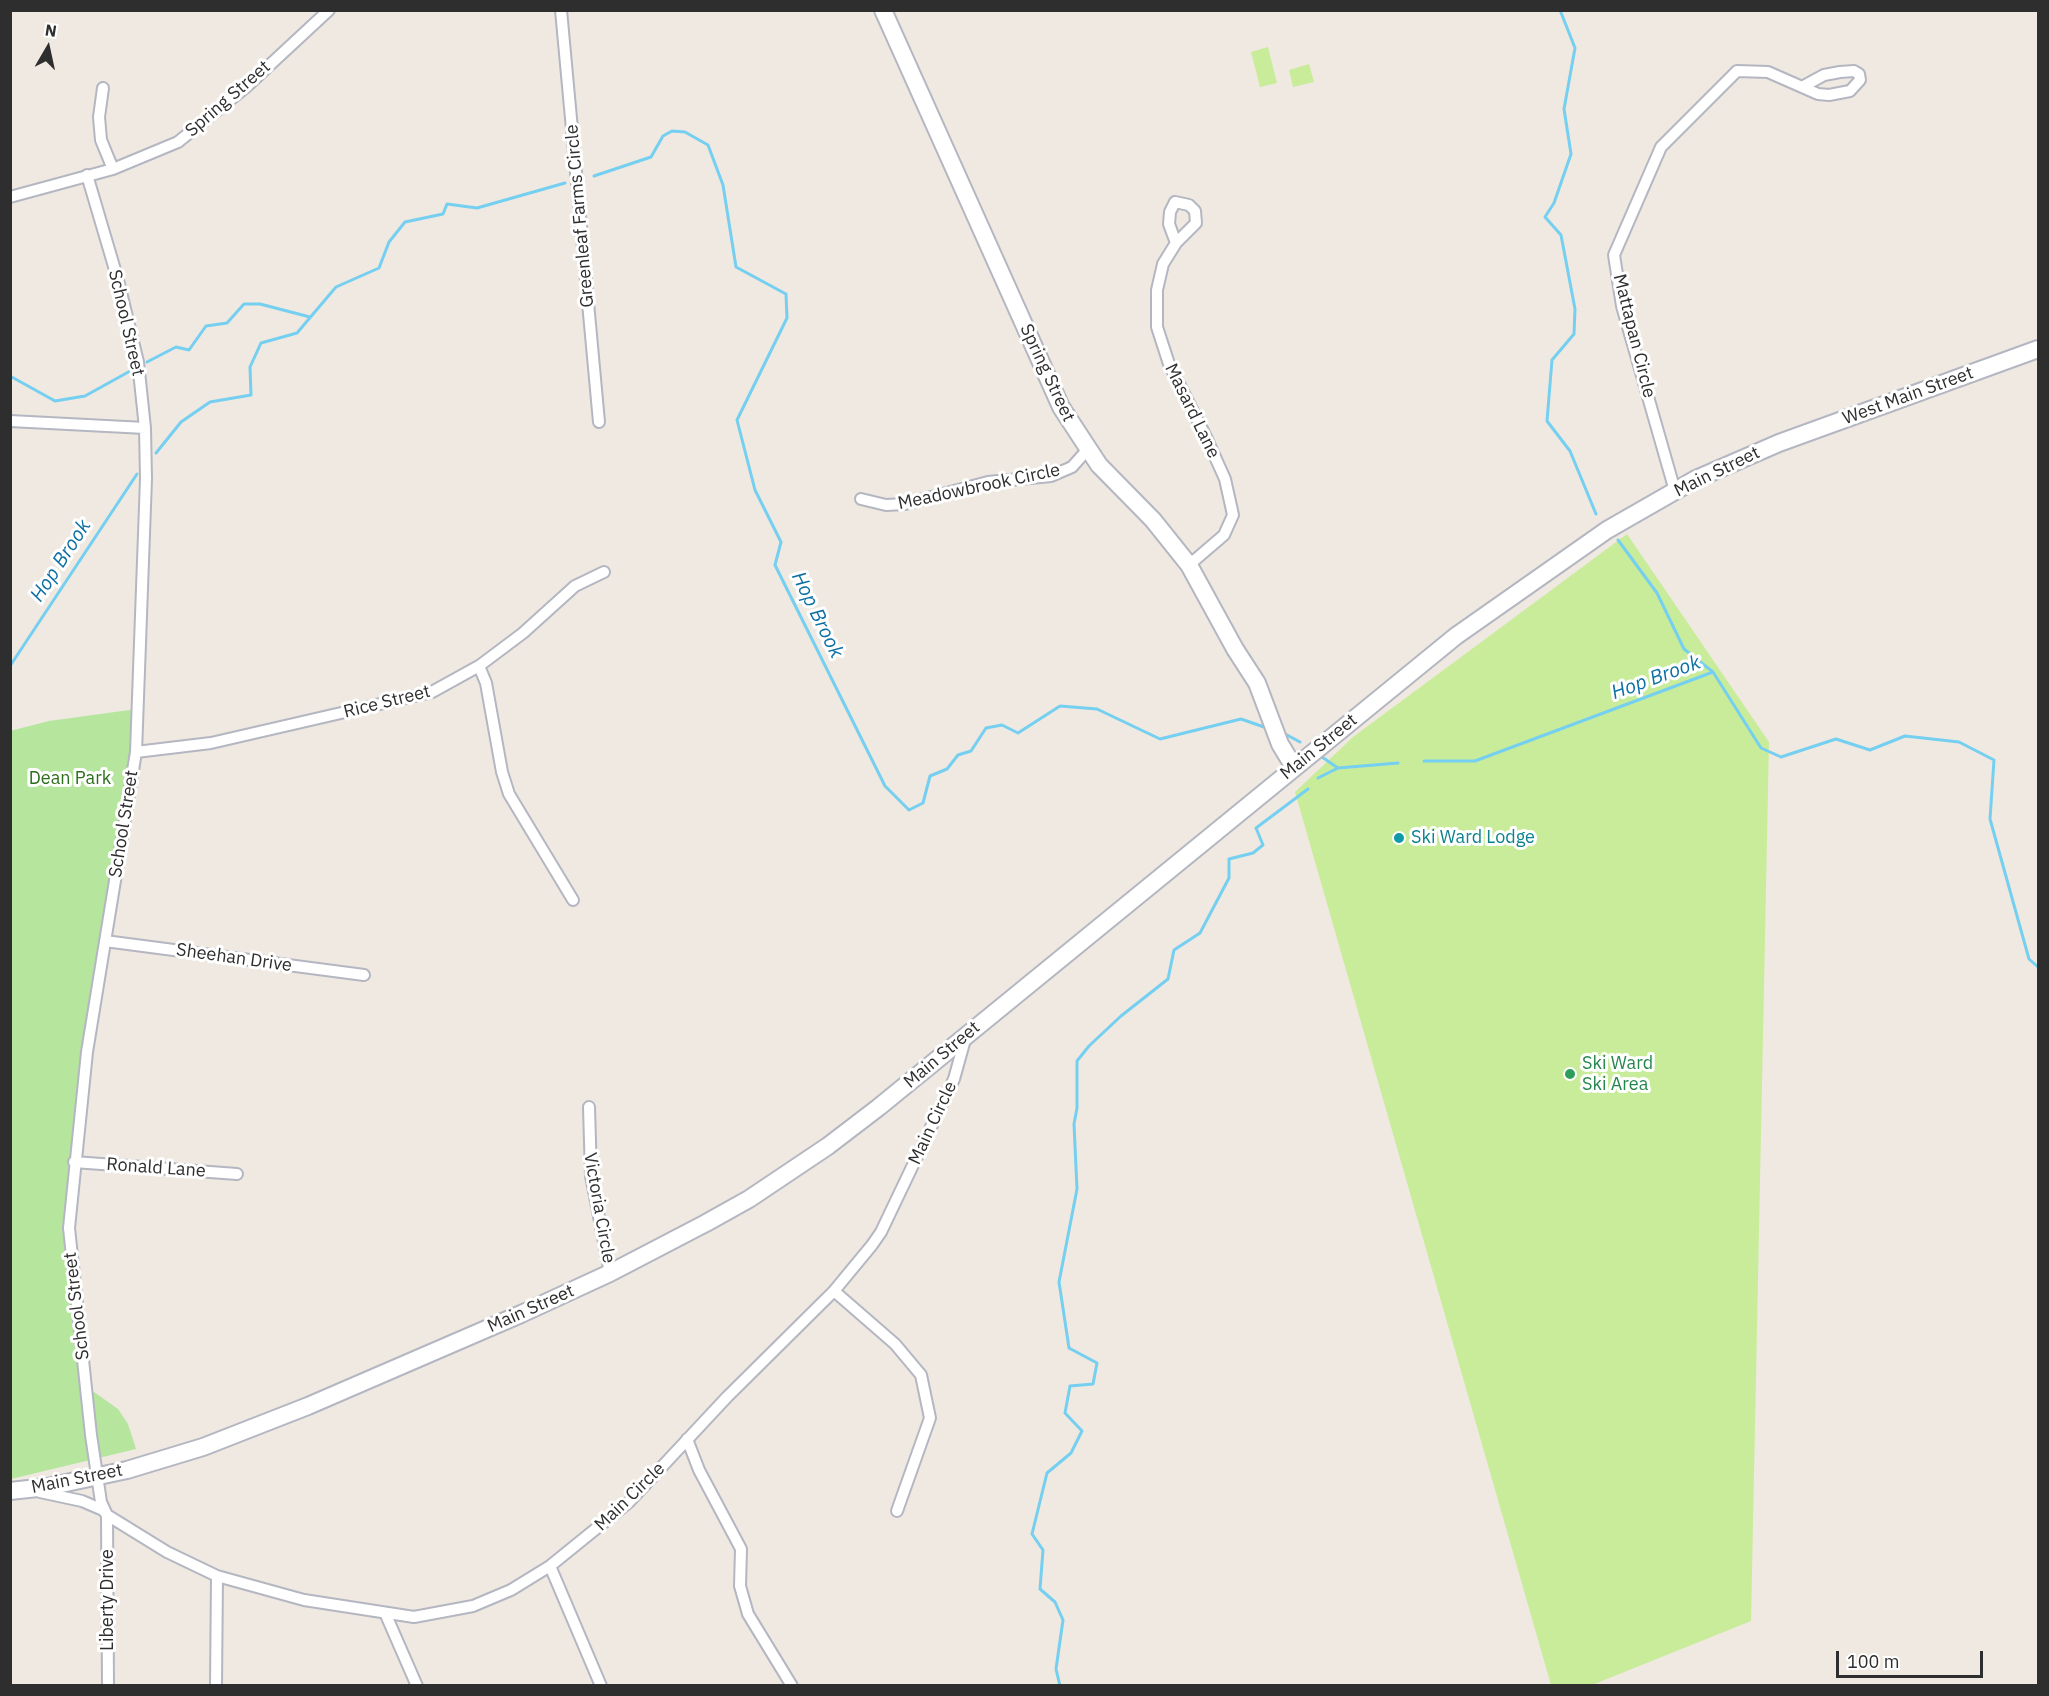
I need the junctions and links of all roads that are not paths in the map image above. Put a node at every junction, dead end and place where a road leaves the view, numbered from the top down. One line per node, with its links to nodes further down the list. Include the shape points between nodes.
1 (330, 10): 6 (street, Spring Street, via 199,127 156,153)
2 (561, 10): 12 (street, Greenleaf Farms Circle)
3 (883, 10): 15 (main road, Spring Street, via 1061,407)
4 (1802, 87): 4 (street, Mattapan Circle, via 1818,94 1842,94 1850,92 1860,80 1859,74 1854,71 1824,75); 16 (street, Mattapan Circle, via 1768,72 1737,71 1661,147 1614,255 1622,306)
5 (103, 88): 6 (street, via 101,140)
6 (113, 169): 7 (street, Spring Street)
7 (87, 175): 8 (street, Spring Street); 13 (street, School Street, via 131,328)
8 (10, 197)
9 (1176, 243): 18 (street, Masard Lane, via 1163,264 1157,290 1157,327 1168,364 1225,479 1233,515 1224,535)
10 (2038, 349): 14 (main road, West Main Street)
11 (10, 421): 13 (street)
12 (599, 422)
13 (145, 428): 21 (street, School Street, via 143,611)
14 (1779, 443): 16 (main road, Main Street)
15 (1088, 449): 17 (street, Meadowbrook Circle, via 1072,467 1051,476 988,482 905,504 886,505); 18 (main road, Spring Street)
16 (1675, 491): 22 (main road, Main Street, via 1607,530 1508,598)
17 (861, 499)
18 (1189, 565): 22 (main road, Spring Street, via 1257,683 1280,744)
19 (604, 572): 20 (street, Rice Street, via 575,586)
20 (479, 666): 21 (street, Rice Street, via 417,697 211,743); 23 (street, via 509,794)
21 (136, 752): 24 (street, School Street)
22 (1294, 767): 26 (main road, Main Street)
23 (573, 900)
24 (105, 941): 25 (street, Sheehan Drive); 28 (street, School Street)
25 (364, 975)
26 (966, 1035): 30 (main road, Main Street, via 828,1146 749,1198); 31 (street, Main Circle, via 954,1079 881,1232)
27 (589, 1107): 30 (street, Victoria Circle, via 591,1176)
28 (74, 1162): 29 (street, Ronald Lane); 33 (street, School Street, via 70,1248)
29 (237, 1174)
30 (610, 1273): 33 (main road, Main Street, via 306,1407 203,1447)
31 (834, 1291): 32 (street, Main Circle); 35 (street, via 895,1344 921,1375 930,1418)
32 (687, 1439): 37 (street, Main Circle, via 629,1502); 44 (street, via 741,1549 740,1586 748,1614)
33 (98, 1475): 34 (main road, Main Street); 36 (street)
34 (16, 1491): 36 (street, Main Circle, via 75,1499)
35 (897, 1511)
36 (107, 1515): 38 (street, Main Circle, via 167,1552); 40 (street, Liberty Drive)
37 (550, 1566): 39 (street, Main Circle, via 511,1590 473,1606 414,1617); 43 (street)
38 (217, 1576): 39 (street, Main Circle, via 300,1599); 41 (street)
39 (386, 1615): 42 (street)
40 (108, 1686)
41 (216, 1686)
42 (417, 1686)
43 (601, 1686)
44 (792, 1686)

